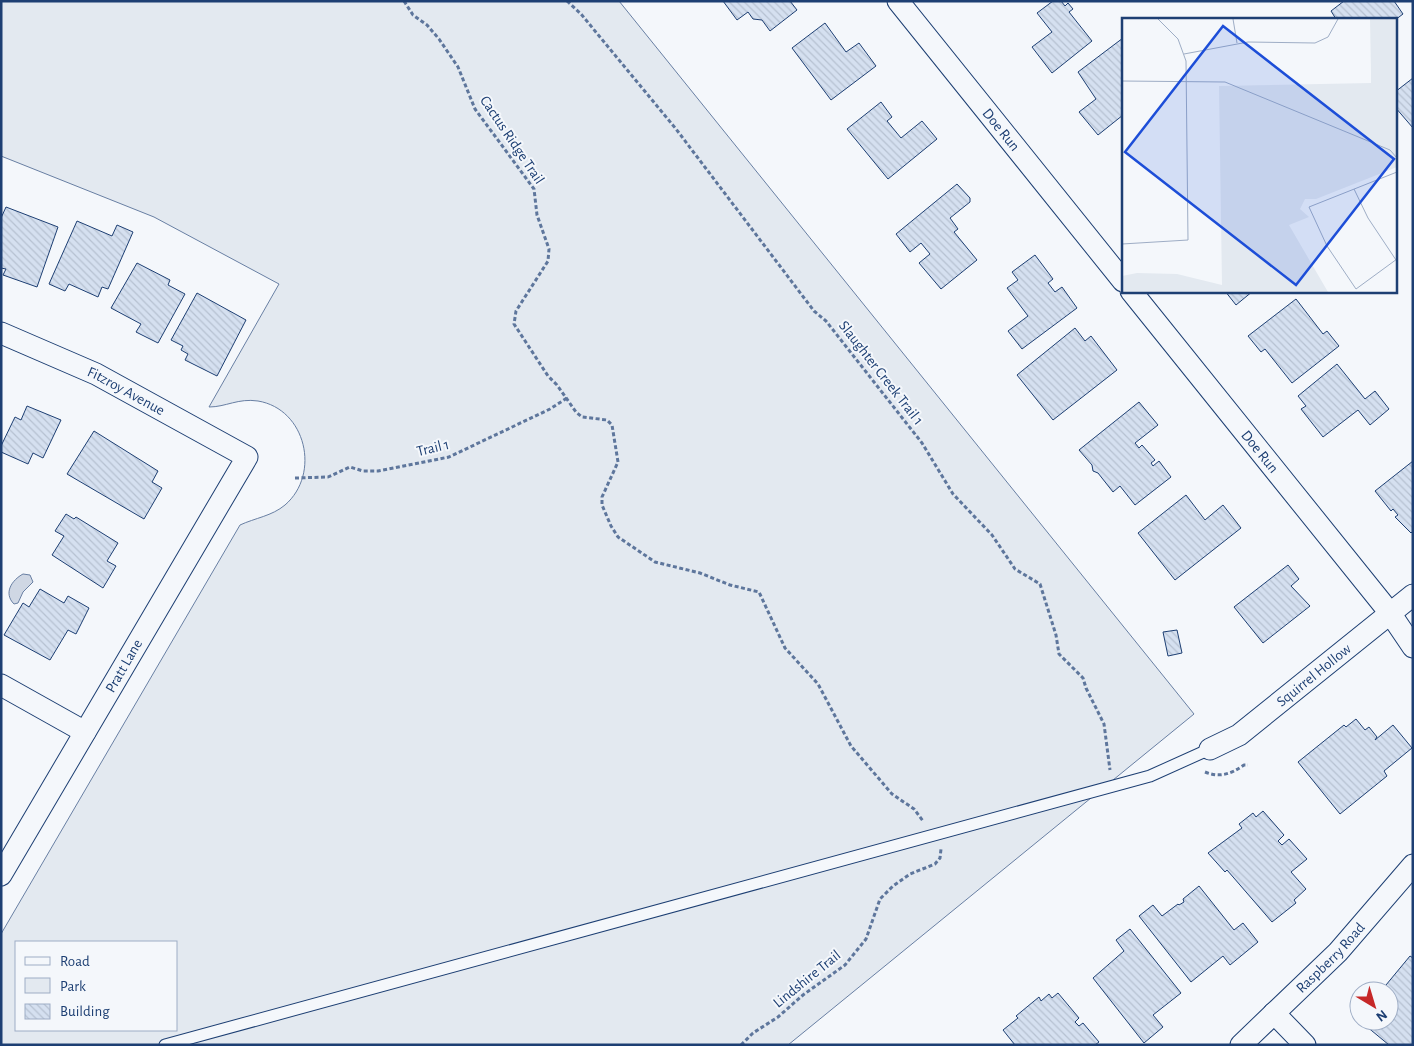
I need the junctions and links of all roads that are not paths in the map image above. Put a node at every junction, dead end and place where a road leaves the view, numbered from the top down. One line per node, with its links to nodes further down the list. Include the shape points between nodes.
1 (898, 1): 2 (street, Doe Run)
2 (1122, 280)
3 (1132, 292): 7 (street, Doe Run)
4 (1, 333): 5 (street, Fitzroy Avenue, via 96,374)
5 (247, 457): 10 (street, Pratt Lane)
6 (1413, 595): 7 (street, Squirrel Hollow)
7 (1390, 613): 8 (street, Doe Run); 11 (street, Squirrel Hollow, via 1238,735)
8 (1413, 647)
9 (1, 685): 10 (street)
10 (85, 732): 13 (street, Pratt Lane)
11 (1210, 749): 15 (lane, via 1150,776)
12 (1413, 864): 14 (street, Raspberry Road, via 1338,952)
13 (1, 874)
14 (1274, 1013): 16 (street, Raspberry Road); 17 (street)
15 (165, 1045)
16 (1241, 1045)
17 (1305, 1045)

